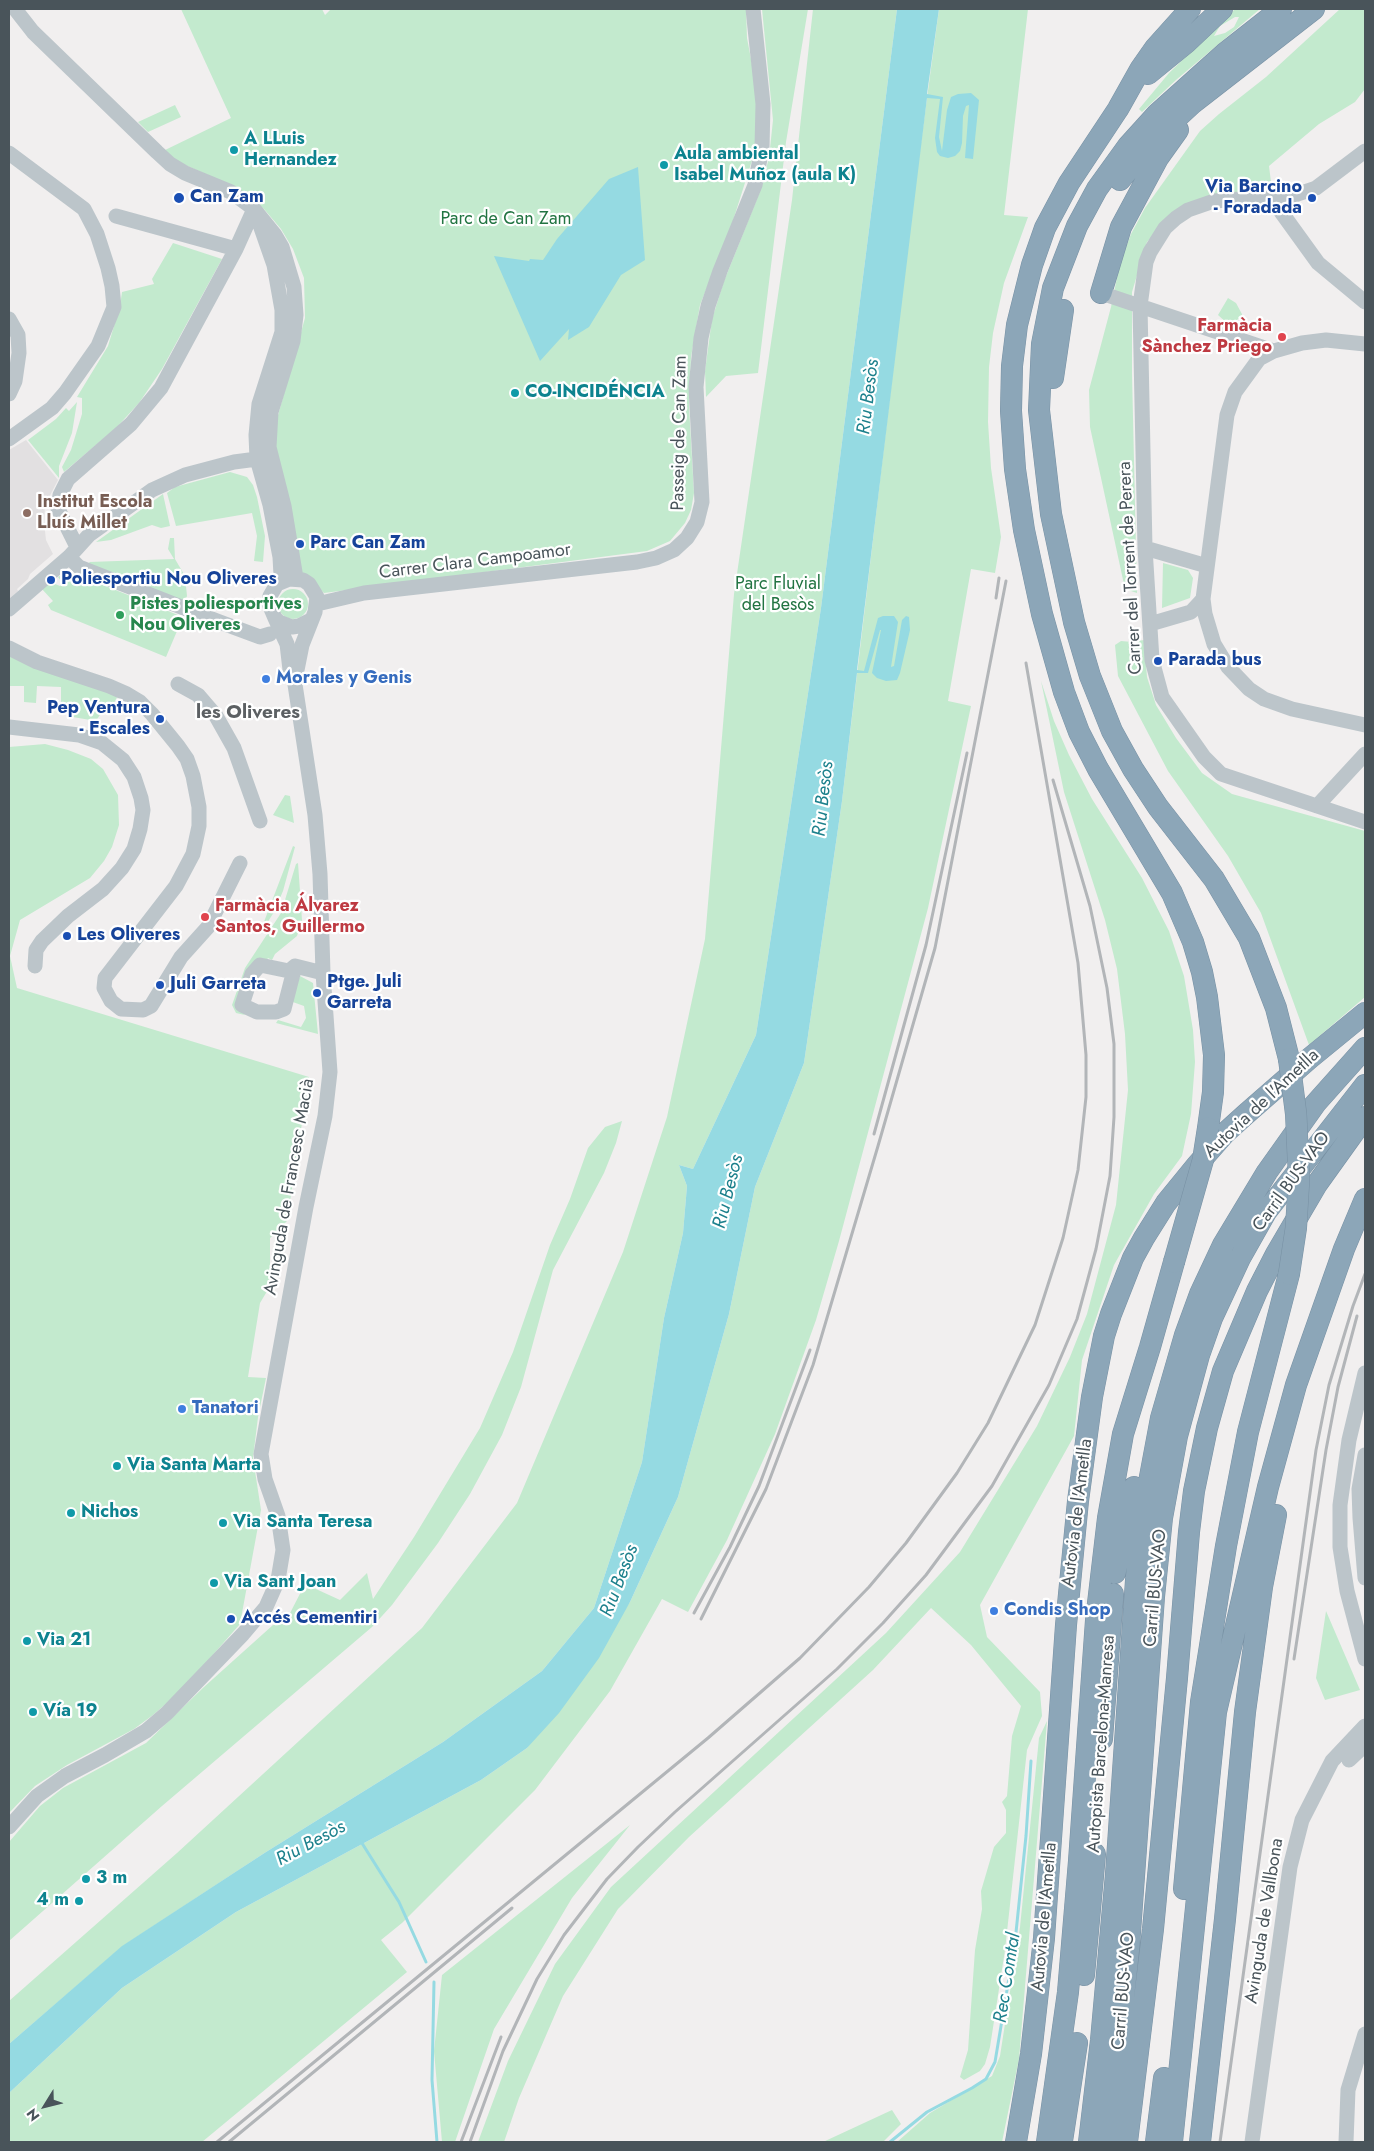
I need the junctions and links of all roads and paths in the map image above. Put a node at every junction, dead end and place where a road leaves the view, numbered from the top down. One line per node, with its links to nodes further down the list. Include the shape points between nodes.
1 (15, 9): 14 (street, via 34,32 170,164 185,174 231,192)
2 (753, 9): 29 (street, Passeig de Can Zam, via 764,104 762,148 755,185 717,280 701,338 696,387 702,502 698,522 688,538 674,550)
3 (1190, 9): 10 (highway, via 1155,48)
4 (1204, 9): 9 (highway, via 1176,36)
5 (1222, 9): 9 (highway)
6 (1281, 9): 25 (highway, via 1224,53 1158,114 1117,159 1085,208 1060,268 1048,311 1039,375 1038,410)
7 (1314, 9): 8 (highway)
8 (1262, 48): 17 (highway, via 1190,117 1158,158 1121,227); 25 (highway, via 1153,140 1126,172 1098,216 1064,303)
9 (1148, 74): 10 (highway)
10 (1118, 109): 62 (highway, bridge, via 1069,183 1032,265 1013,356 1012,440 1018,495 1037,593 1069,705 1098,769 1172,893 1195,950 1207,997 1214,1054 1213,1092 1203,1160)
11 (1365, 151): 13 (street, Carrer del Torrent de Perera, via 1316,188)
12 (9, 153): 24 (street, via 84,209 97,234 108,268 114,307 98,346 64,393 52,408)
13 (1274, 197): 18 (street, via 1278,209 1318,263); 19 (street, Carrer del Torrent de Perera, via 1214,201 1176,218 1165,228 1150,252 1144,268)
14 (254, 209): 16 (street); 26 (street, via 274,265 283,321 259,404); 31 (street, via 282,247 295,302 296,326 274,399 269,436 270,457 284,506)
15 (116, 216): 16 (street)
16 (236, 250): 28 (street, via 155,396 131,424 68,479 58,509)
17 (1101, 293): 19 (street)
18 (1363, 297)
19 (1140, 306): 22 (street); 27 (street, Carrer del Torrent de Perera)
20 (9, 319): 23 (street, via 18,335 19,353 15,381)
21 (1365, 344): 22 (street, via 1326,340)
22 (1274, 351): 30 (street, via 1259,359 1249,371 1235,392 1227,415)
23 (9, 394)
24 (9, 439)
25 (1042, 443): 70 (highway, bridge, via 1051,514 1074,622 1090,676 1112,731 1158,807 1214,879 1249,938 1276,1008 1289,1059 1299,1178 1296,1228 1289,1274 1248,1432)
26 (257, 459): 28 (street, via 234,462 169,481 89,535); 32 (street, via 280,558)
27 (1145, 548): 30 (street); 38 (street, Carrer del Torrent de Perera)
28 (73, 552): 35 (street); 39 (street, via 79,567 260,637)
29 (637, 562): 34 (street, Carrer Clara Campoamor, via 364,594)
30 (1207, 566): 33 (street)
31 (296, 578): 32 (street); 34 (street, via 314,590)
32 (278, 584): 36 (street, via 269,604)
33 (1203, 599): 38 (street, via 1191,612); 43 (street, via 1214,644 1228,667 1249,689 1264,699 1292,709)
34 (317, 604): 37 (street)
35 (9, 609)
36 (275, 618): 37 (street, via 292,627); 41 (street, Avinguda de Francesc Macià, via 287,644)
37 (311, 620): 41 (street, Avinguda de Francesc Macià)
38 (1150, 624): 46 (street, Carrer del Torrent de Perera, via 1153,667 1162,697 1212,767 1232,779)
39 (270, 634)
40 (9, 648): 49 (street, via 37,662 109,686 140,702 178,746 193,776 199,807 193,854 176,886 104,978 104,988 110,1001 120,1009 144,1010 150,1006 181,957 208,927)
41 (294, 678): 52 (street, Avinguda de Francesc Macià, via 318,843)
42 (178, 684): 47 (street, via 198,695 216,716 234,748)
43 (1365, 725)
44 (9, 727): 50 (street, via 79,735 102,743 116,753 134,777 143,810 134,849 122,868 103,889 42,941 36,950)
45 (1365, 754): 46 (street)
46 (1317, 806): 48 (street, Carrer del Torrent de Perera)
47 (260, 821)
48 (1365, 822)
49 (240, 863)
50 (35, 966)
51 (295, 966): 52 (street)
52 (323, 973): 78 (street, Avinguda de Francesc Macià, via 330,1057 329,1091 261,1454 265,1479 278,1516 283,1550 278,1580 266,1607 167,1712 146,1731 65,1776 37,1796)
53 (1365, 1014): 64 (highway, Autovia de l'Ametlla, via 1225,1133 1166,1203 1133,1258 1118,1295 1101,1351)
54 (1365, 1048): 57 (highway)
55 (1365, 1068): 60 (highway, via 1320,1129)
56 (1365, 1085): 60 (highway, Carril BUS-VAO)
57 (1316, 1104): 67 (highway, via 1247,1188 1220,1233 1192,1291 1168,1350 1150,1409); 84 (highway, via 1267,1172 1223,1245 1200,1294 1177,1358 1161,1418 1146,1498 1135,1589 1109,1957)
58 (1365, 1117): 72 (highway, via 1318,1184 1266,1273 1223,1372 1194,1491 1184,1572)
59 (1365, 1199): 61 (highway)
60 (1266, 1212): 79 (highway, Carril BUS-VAO, via 1212,1318 1187,1395 1169,1479 1154,1597)
61 (1331, 1288): 74 (highway, via 1280,1439); 89 (highway, via 1295,1430 1262,1587 1245,1712)
62 (1150, 1347): 67 (highway, Autopista Barcelona-Manresa, via 1122,1505); 82 (highway, via 1123,1434 1101,1568 1071,1960)
63 (1365, 1373): 69 (street, via 1349,1440 1340,1505 1340,1546 1347,1591)
64 (1087, 1429): 66 (highway); 73 (highway, Autovia de l'Ametlla, via 1071,1562)
65 (1365, 1455): 68 (street, via 1360,1489)
66 (1064, 1492)
67 (1115, 1573): 83 (highway, Autopista Barcelona-Manresa, via 1088,1942 1070,2100)
68 (1365, 1578)
69 (1365, 1658)
70 (1208, 1665): 74 (highway); 87 (highway, via 1201,1702 1178,1953)
71 (1045, 1678): 73 (highway)
72 (1177, 1678): 79 (highway, via 1138,1936); 86 (highway, via 1153,1929)
73 (1060, 1706): 81 (highway, Autovia de l'Ametlla, via 1039,1987)
74 (1216, 1712): 88 (highway)
75 (1365, 1726): 90 (street, Avinguda de Vallbona, via 1332,1761 1302,1820 1290,1867)
76 (1365, 1745): 77 (street)
77 (1349, 1760)
78 (9, 1827)
79 (1122, 2013): 85 (highway, Carril BUS-VAO)
80 (1365, 2034): 91 (street, via 1348,2090)
81 (1016, 2142)
82 (1047, 2142)
83 (1062, 2142)
84 (1089, 2142)
85 (1108, 2142)
86 (1127, 2142)
87 (1156, 2142)
88 (1172, 2142)
89 (1200, 2142)
90 (1252, 2142)
91 (1346, 2142)

